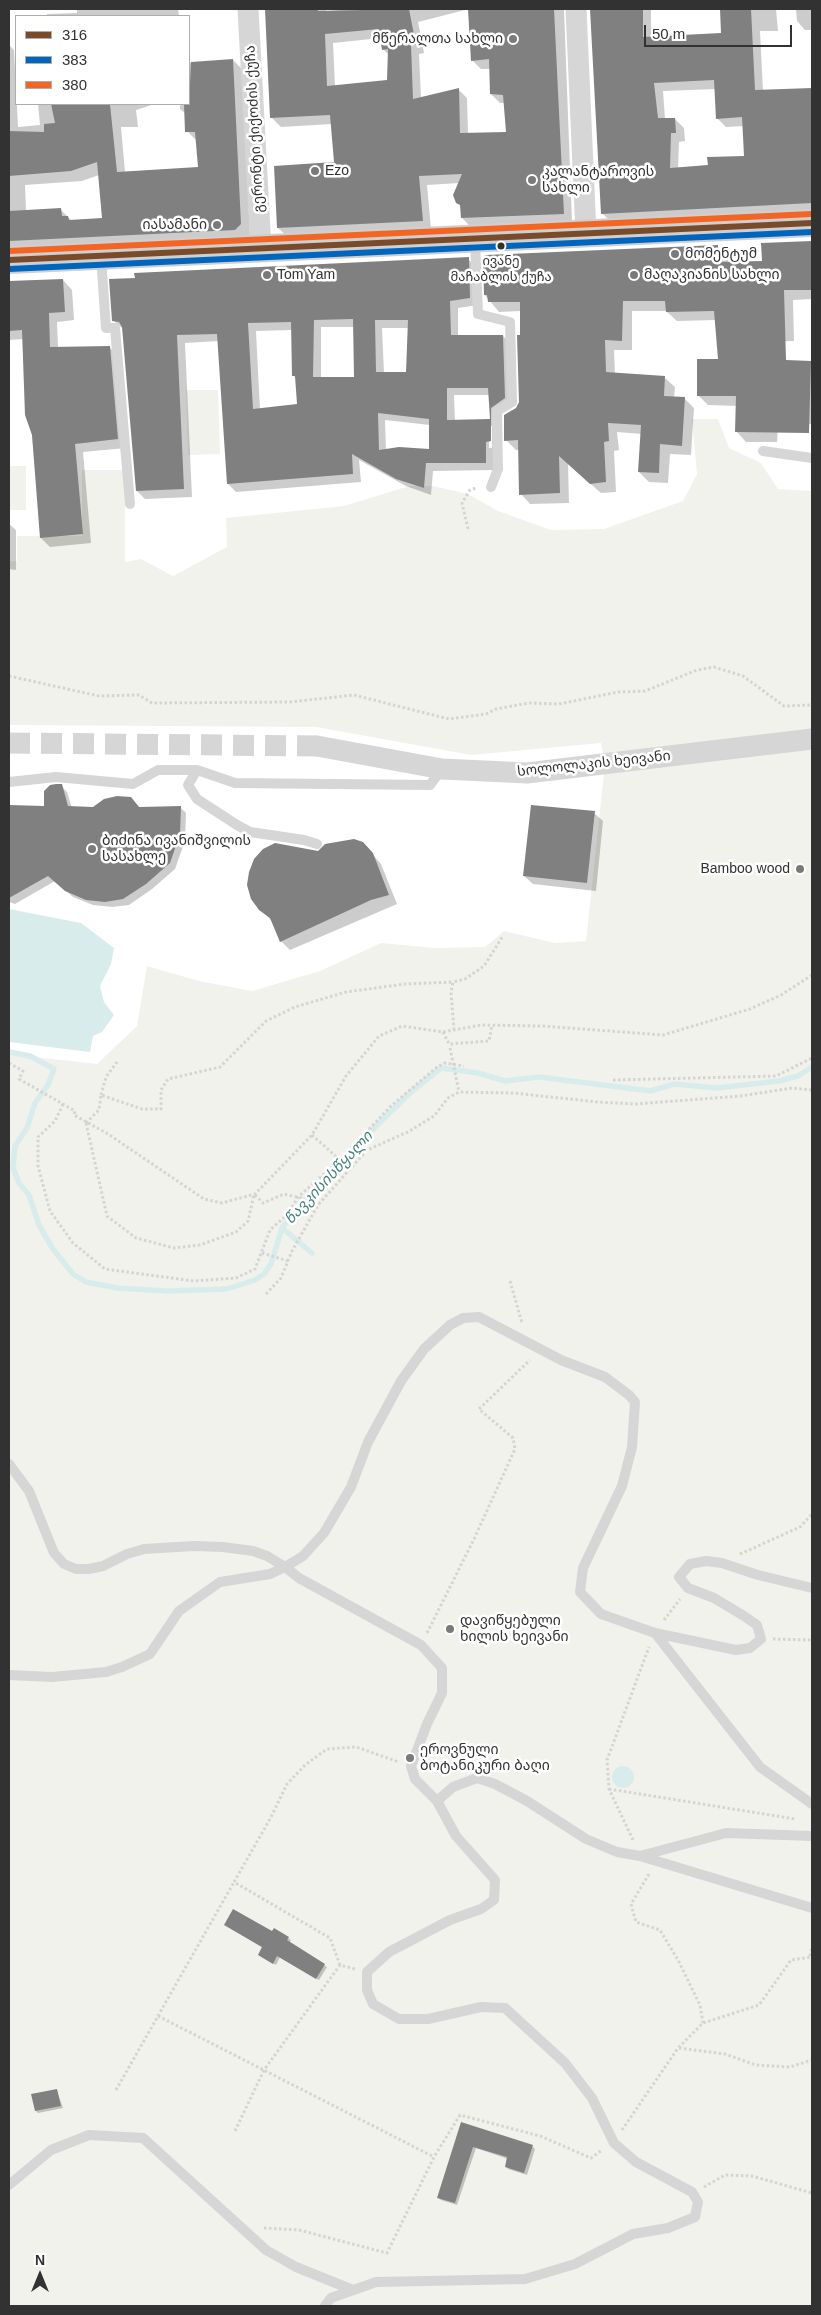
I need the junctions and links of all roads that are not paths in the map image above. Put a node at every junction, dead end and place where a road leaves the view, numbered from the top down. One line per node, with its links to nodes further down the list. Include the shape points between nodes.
1 (248, 9): 6 (street, გერონტი ქიქოძის ქუჩა)
2 (576, 9): 4 (street)
3 (812, 223): 4 (main road)
4 (586, 234): 5 (main road)
5 (475, 239): 6 (main road); 11 (lane, via 478,314 510,322 512,402 497,411 498,469)
6 (261, 249): 7 (main road)
7 (101, 256): 8 (main road); 12 (lane, via 106,328 115,328)
8 (9, 260)
9 (763, 451): 10 (lane)
10 (812, 458)
11 (491, 487)
12 (130, 504)
13 (812, 738): 15 (street, სოლოლაკის ხეივანი, via 527,773)
14 (317, 746): 15 (street, სოლოლაკის ხეივანი)
15 (442, 769): 16 (lane, via 430,786 235,783)
16 (196, 770): 17 (lane, via 158,770 133,784 56,777); 18 (lane, via 188,785 197,799 250,832)
17 (9, 782)
18 (317, 844)
19 (9, 1464): 20 (lane, via 29,1491 54,1553 64,1564 76,1569 103,1566 144,1549 194,1546 253,1551)
20 (285, 1567): 22 (lane, via 303,1556 324,1533 351,1487 368,1442 424,1349 450,1325 463,1318 479,1317 561,1360 605,1377 635,1402 632,1447 622,1486 582,1568 580,1592 601,1614); 23 (lane, via 270,1574 220,1582 179,1611 150,1654 122,1667 106,1672 52,1677); 24 (lane, via 299,1578 421,1645 442,1668 442,1692 411,1766 416,1779)
21 (812, 1588): 22 (lane, via 722,1562 690,1564 679,1577 688,1588 714,1598 757,1625 761,1639 750,1648 736,1650)
22 (655, 1633): 25 (lane, via 760,1767)
23 (9, 1675)
24 (437, 1802): 27 (lane, via 453,1787 477,1778 495,1784 586,1839 617,1852); 30 (lane, via 456,1836 495,1880 494,1900 389,1952 367,1972 367,1990 373,2004 399,2019 428,2019 481,2006 505,2008 565,2063 592,2098 614,2143 636,2162 692,2192 698,2202 695,2216 668,2228 633,2234 575,2264 525,2279 376,2282)
25 (812, 1804)
26 (812, 1836): 27 (lane, via 726,1833)
27 (640, 1856): 28 (lane)
28 (812, 1908)
29 (9, 2185): 30 (lane, via 51,2150 89,2135 143,2138 266,2250 296,2267)
30 (353, 2290): 31 (lane, via 331,2298)
31 (325, 2306)

